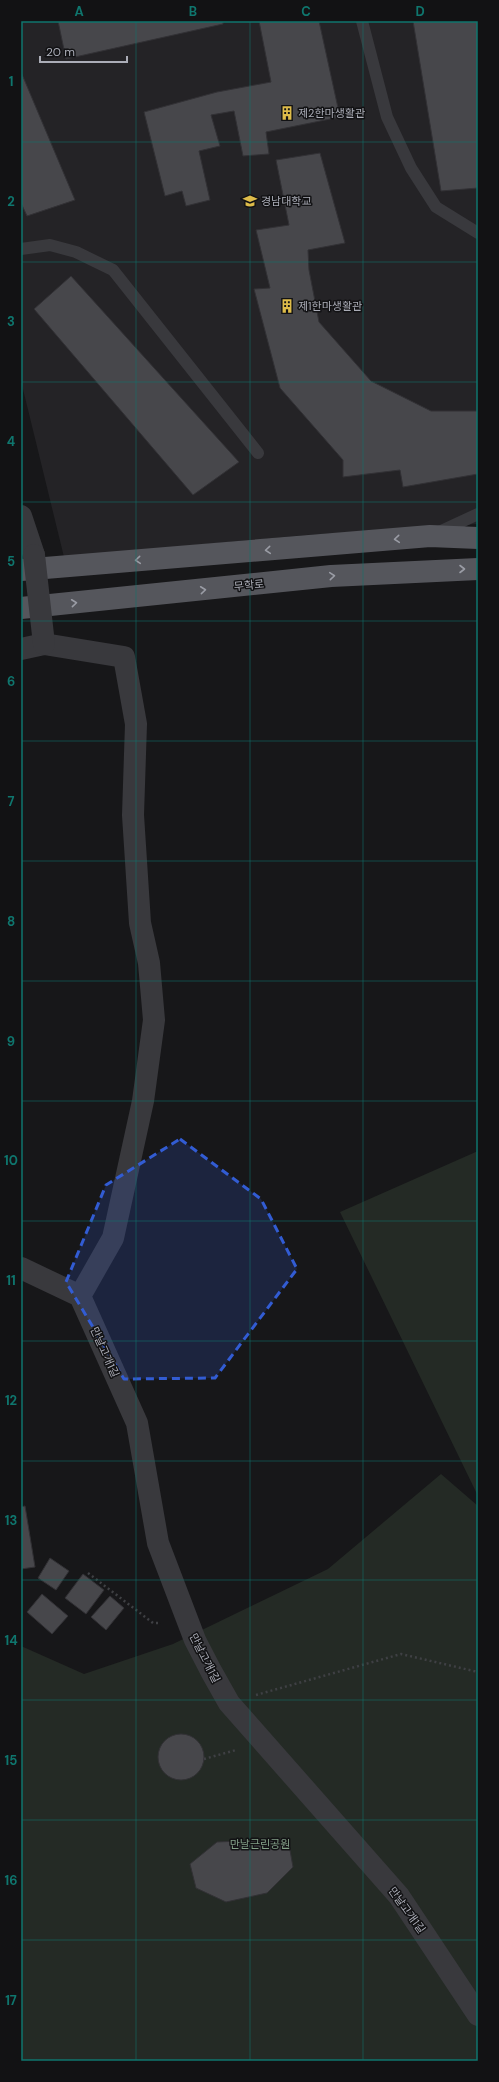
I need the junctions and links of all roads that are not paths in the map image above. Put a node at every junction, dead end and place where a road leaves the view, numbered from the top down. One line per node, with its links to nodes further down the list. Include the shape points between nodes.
1 (362, 21): 2 (lane, via 387,117 411,168 436,207)
2 (478, 233)
3 (21, 249): 4 (lane, via 50,245 76,252 113,270)
4 (258, 453)
5 (478, 514): 7 (lane)
6 (21, 516): 9 (street)
7 (430, 536): 8 (main road); 9 (main road, one-way to 9)
8 (478, 538)
9 (27, 562): 12 (street, bridge)
10 (478, 569): 11 (main road, 무학로, one-way to 10, via 332,576)
11 (21, 608)
12 (44, 644): 13 (street); 15 (street, via 124,657 136,724 133,815 140,923 149,963 154,1020 143,1101 114,1238)
13 (21, 649)
14 (21, 1268): 15 (street)
15 (80, 1296): 16 (street, 만날고개1길, via 137,1423 158,1543 195,1640 229,1703 399,1896)
16 (478, 2015)

